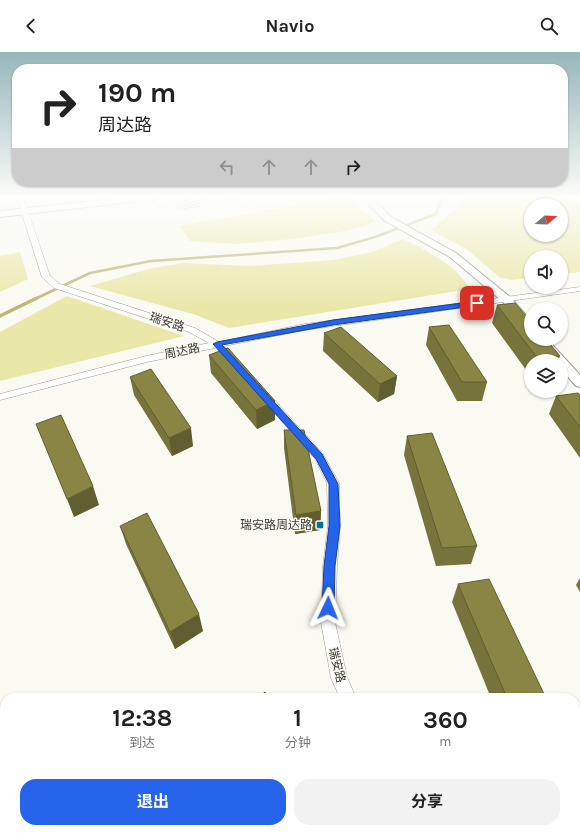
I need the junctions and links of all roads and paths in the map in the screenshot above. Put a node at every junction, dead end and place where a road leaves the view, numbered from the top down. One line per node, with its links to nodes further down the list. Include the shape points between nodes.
1 (32, 233): 6 (street, 瑞安路, via 46,277 57,286 192,330)
2 (414, 233): 4 (street, via 453,255)
3 (580, 289): 4 (street, 周达路)
4 (506, 299): 5 (street); 6 (street, 周达路, via 333,322)
5 (524, 320)
6 (217, 344): 10 (street, 瑞安路); 13 (street, 周达路, via 112,367)
7 (547, 346): 8 (street)
8 (555, 354)
9 (568, 369): 11 (street)
10 (242, 370)
11 (580, 383)
12 (257, 386): 14 (street, 瑞安路, via 319,457 333,484 334,526 328,622 339,678)
13 (0, 397)
14 (346, 693)

